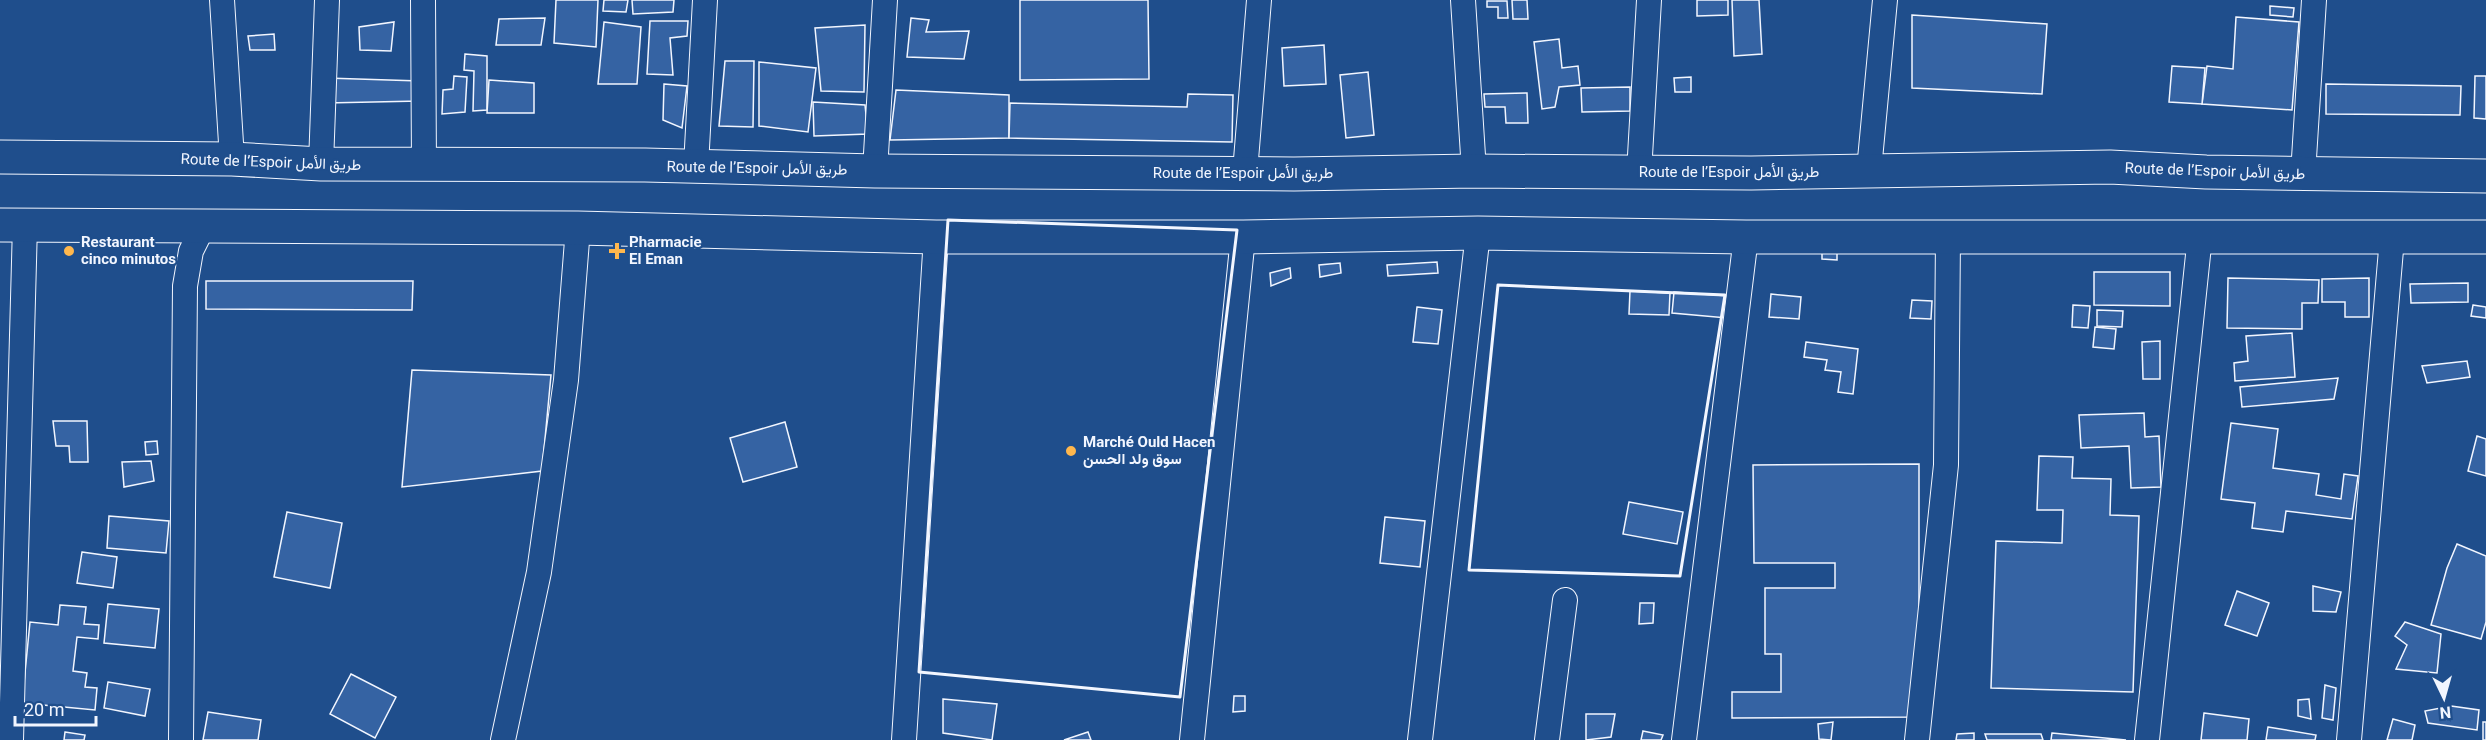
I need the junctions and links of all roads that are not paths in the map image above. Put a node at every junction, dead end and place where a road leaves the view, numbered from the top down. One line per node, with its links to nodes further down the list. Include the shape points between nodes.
1 (222, 0): 12 (street)
2 (327, 0): 13 (street)
3 (423, 0): 14 (street)
4 (705, 0): 15 (street)
5 (885, 0): 17 (street)
6 (1259, 0): 19 (street)
7 (1463, 0): 18 (street)
8 (1649, 0): 20 (street)
9 (1885, 0): 16 (street)
10 (2314, 0): 21 (street)
11 (0, 157): 12 (highway, Route de l’Espoir طريق الأمل)
12 (232, 159): 13 (highway, Route de l’Espoir طريق الأمل)
13 (321, 164): 14 (highway, Route de l’Espoir طريق الأمل)
14 (424, 165): 15 (highway, Route de l’Espoir طريق الأمل)
15 (696, 166): 17 (highway, Route de l’Espoir طريق الأمل)
16 (1869, 170): 20 (highway, Route de l’Espoir طريق الأمل); 21 (highway, Route de l’Espoir طريق الأمل, via 2110,167)
17 (874, 171): 19 (highway, Route de l’Espoir طريق الأمل)
18 (1474, 171): 19 (highway, Route de l’Espoir طريق الأمل); 20 (highway, Route de l’Espoir طريق الأمل)
19 (1245, 172)
20 (1639, 172)
21 (2303, 174): 22 (highway, Route de l’Espoir طريق الأمل)
22 (2486, 176)
23 (13, 225): 24 (highway); 34 (street)
24 (203, 227): 25 (highway); 37 (street, via 191,251 185,286)
25 (578, 228): 28 (highway); 38 (street, via 566,380 539,572)
26 (1478, 232): 29 (highway); 30 (highway); 41 (street)
27 (2200, 236): 31 (highway); 33 (highway); 45 (street)
28 (936, 237): 29 (highway); 39 (street)
29 (1243, 237): 40 (street)
30 (1746, 237): 31 (highway); 43 (street)
31 (1948, 237): 44 (street, via 1946,465)
32 (2486, 237): 33 (highway)
33 (2392, 238): 46 (street)
34 (10, 432): 36 (street)
35 (1565, 600): 42 (street)
36 (11, 740)
37 (181, 740)
38 (503, 740)
39 (904, 740)
40 (1192, 740)
41 (1420, 740)
42 (1547, 740)
43 (1684, 740)
44 (1917, 740)
45 (2147, 740)
46 (2349, 740)

